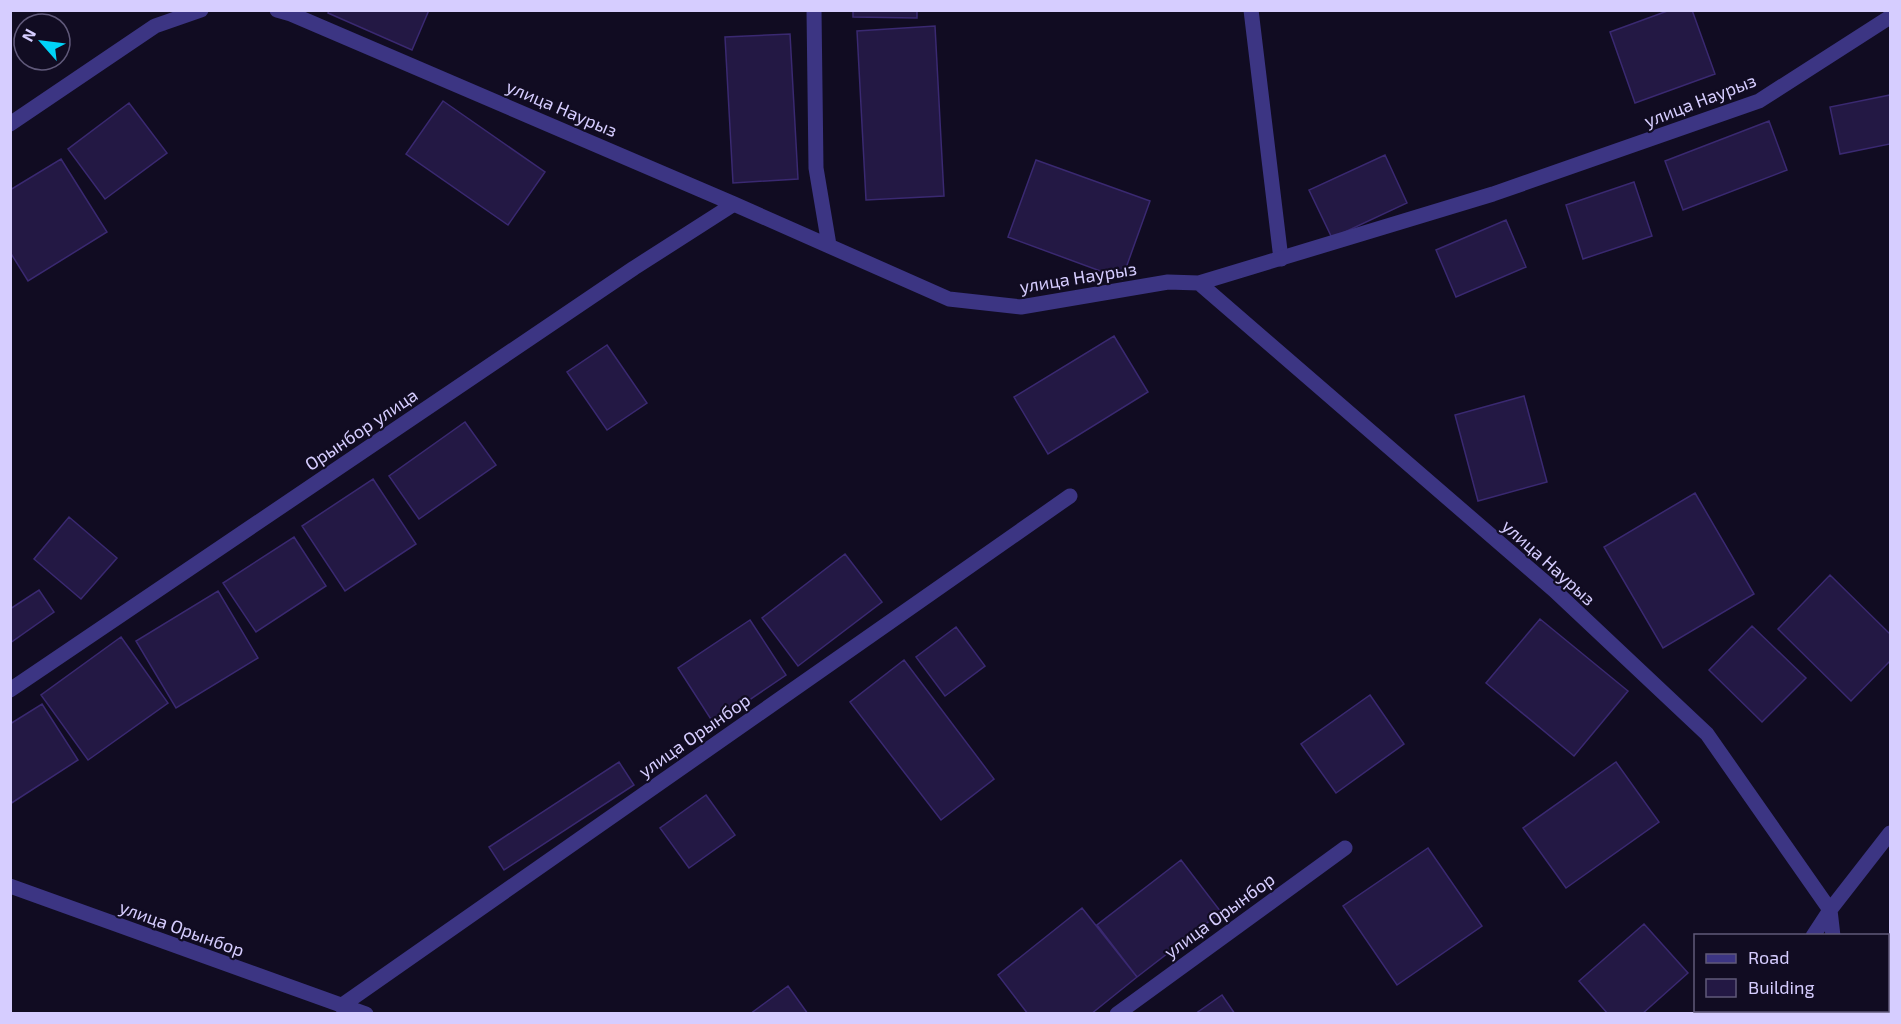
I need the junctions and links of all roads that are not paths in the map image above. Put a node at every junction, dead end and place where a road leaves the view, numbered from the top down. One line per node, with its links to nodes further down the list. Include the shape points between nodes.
1 (201, 10): 6 (street, via 155,26)
2 (277, 10): 7 (street, улица Наурыз)
3 (814, 10): 8 (street, via 816,168)
4 (1251, 10): 9 (street)
5 (1890, 17): 9 (street, улица Наурыз, via 1759,101 1493,195)
6 (10, 124)
7 (734, 204): 8 (street, улица Наурыз); 12 (street, Орынбор улица)
8 (830, 245): 10 (street, улица Наурыз, via 949,299 1021,307 1167,282)
9 (1281, 259): 10 (street, улица Наурыз)
10 (1199, 283): 16 (street, улица Наурыз, via 1554,590 1707,734)
11 (1070, 496): 19 (street, улица Орынбор)
12 (10, 690)
13 (1890, 833): 16 (street)
14 (1345, 848): 21 (street, улица Орынбор)
15 (10, 886): 19 (street, улица Орынбор)
16 (1830, 910): 17 (street); 18 (street)
17 (1814, 934)
18 (1833, 934)
19 (341, 1006): 20 (street, улица Орынбор)
20 (366, 1014)
21 (1117, 1014)

